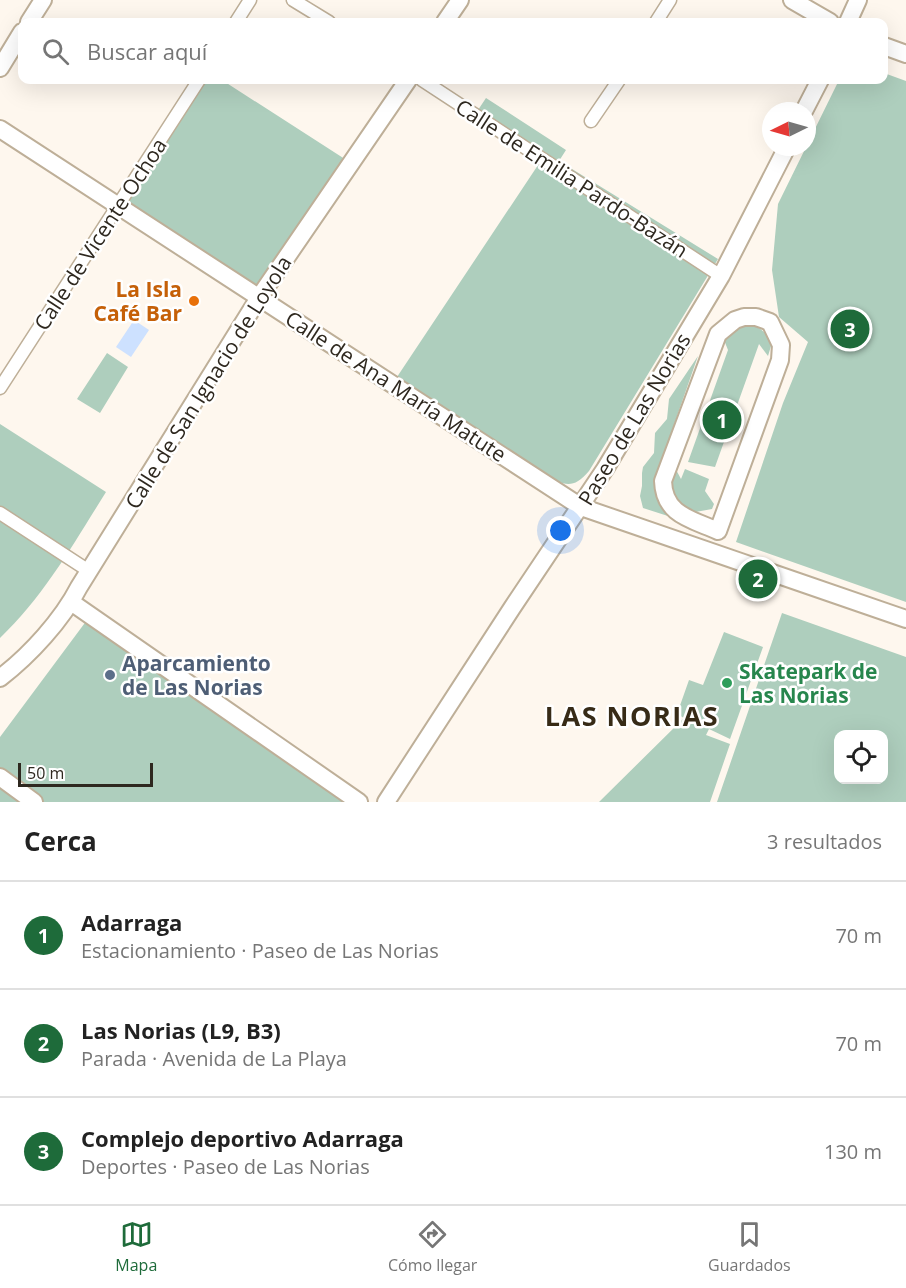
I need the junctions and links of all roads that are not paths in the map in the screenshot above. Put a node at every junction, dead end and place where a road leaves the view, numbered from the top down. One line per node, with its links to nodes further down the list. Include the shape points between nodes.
1 (43, 0): 8 (street)
2 (250, 0): 9 (street)
3 (293, 0): 10 (street)
4 (460, 0): 11 (street)
5 (670, 0): 12 (street)
6 (792, 0): 13 (street)
7 (858, 0): 14 (street)
8 (32, 18)
9 (239, 18)
10 (322, 18)
11 (448, 18)
12 (659, 18)
13 (823, 18)
14 (850, 18)
15 (18, 39): 18 (street)
16 (888, 47): 17 (street)
17 (906, 54)
18 (0, 68)
19 (196, 84): 28 (street, Calle de Vicente Ochoa)
20 (405, 84): 30 (street, Calle de San Ignacio de Loyola)
21 (428, 84): 29 (street, Calle de Emilia Pardo-Bazán)
22 (616, 84): 25 (street)
23 (818, 84): 24 (street)
24 (809, 102)
25 (591, 121)
26 (0, 129): 28 (street, Calle de Ana María Matute)
27 (782, 156): 29 (street, Paseo de Las Norias)
28 (118, 206): 30 (street, Calle de Ana María Matute); 31 (street, Calle de Vicente Ochoa)
29 (721, 276): 32 (street, Paseo de Las Norias)
30 (260, 296): 32 (street, Calle de Ana María Matute); 36 (street, Calle de San Ignacio de Loyola)
31 (0, 388)
32 (581, 507): 35 (street, Calle de Ana María Matute); 43 (street, Paseo de Las Norias)
33 (0, 513): 36 (street)
34 (718, 531): 34 (street, via 780,360 781,345 770,322 756,317 735,320 718,334 663,481 665,498 678,514); 35 (street)
35 (715, 553): 38 (street, Calle de Ana María Matute)
36 (89, 571): 37 (street, Calle de San Ignacio de Loyola)
37 (71, 602): 39 (street, Calle de San Ignacio de Loyola, via 22,661); 42 (street)
38 (906, 619)
39 (0, 678)
40 (0, 777): 41 (street)
41 (34, 802)
42 (359, 802)
43 (386, 802)

